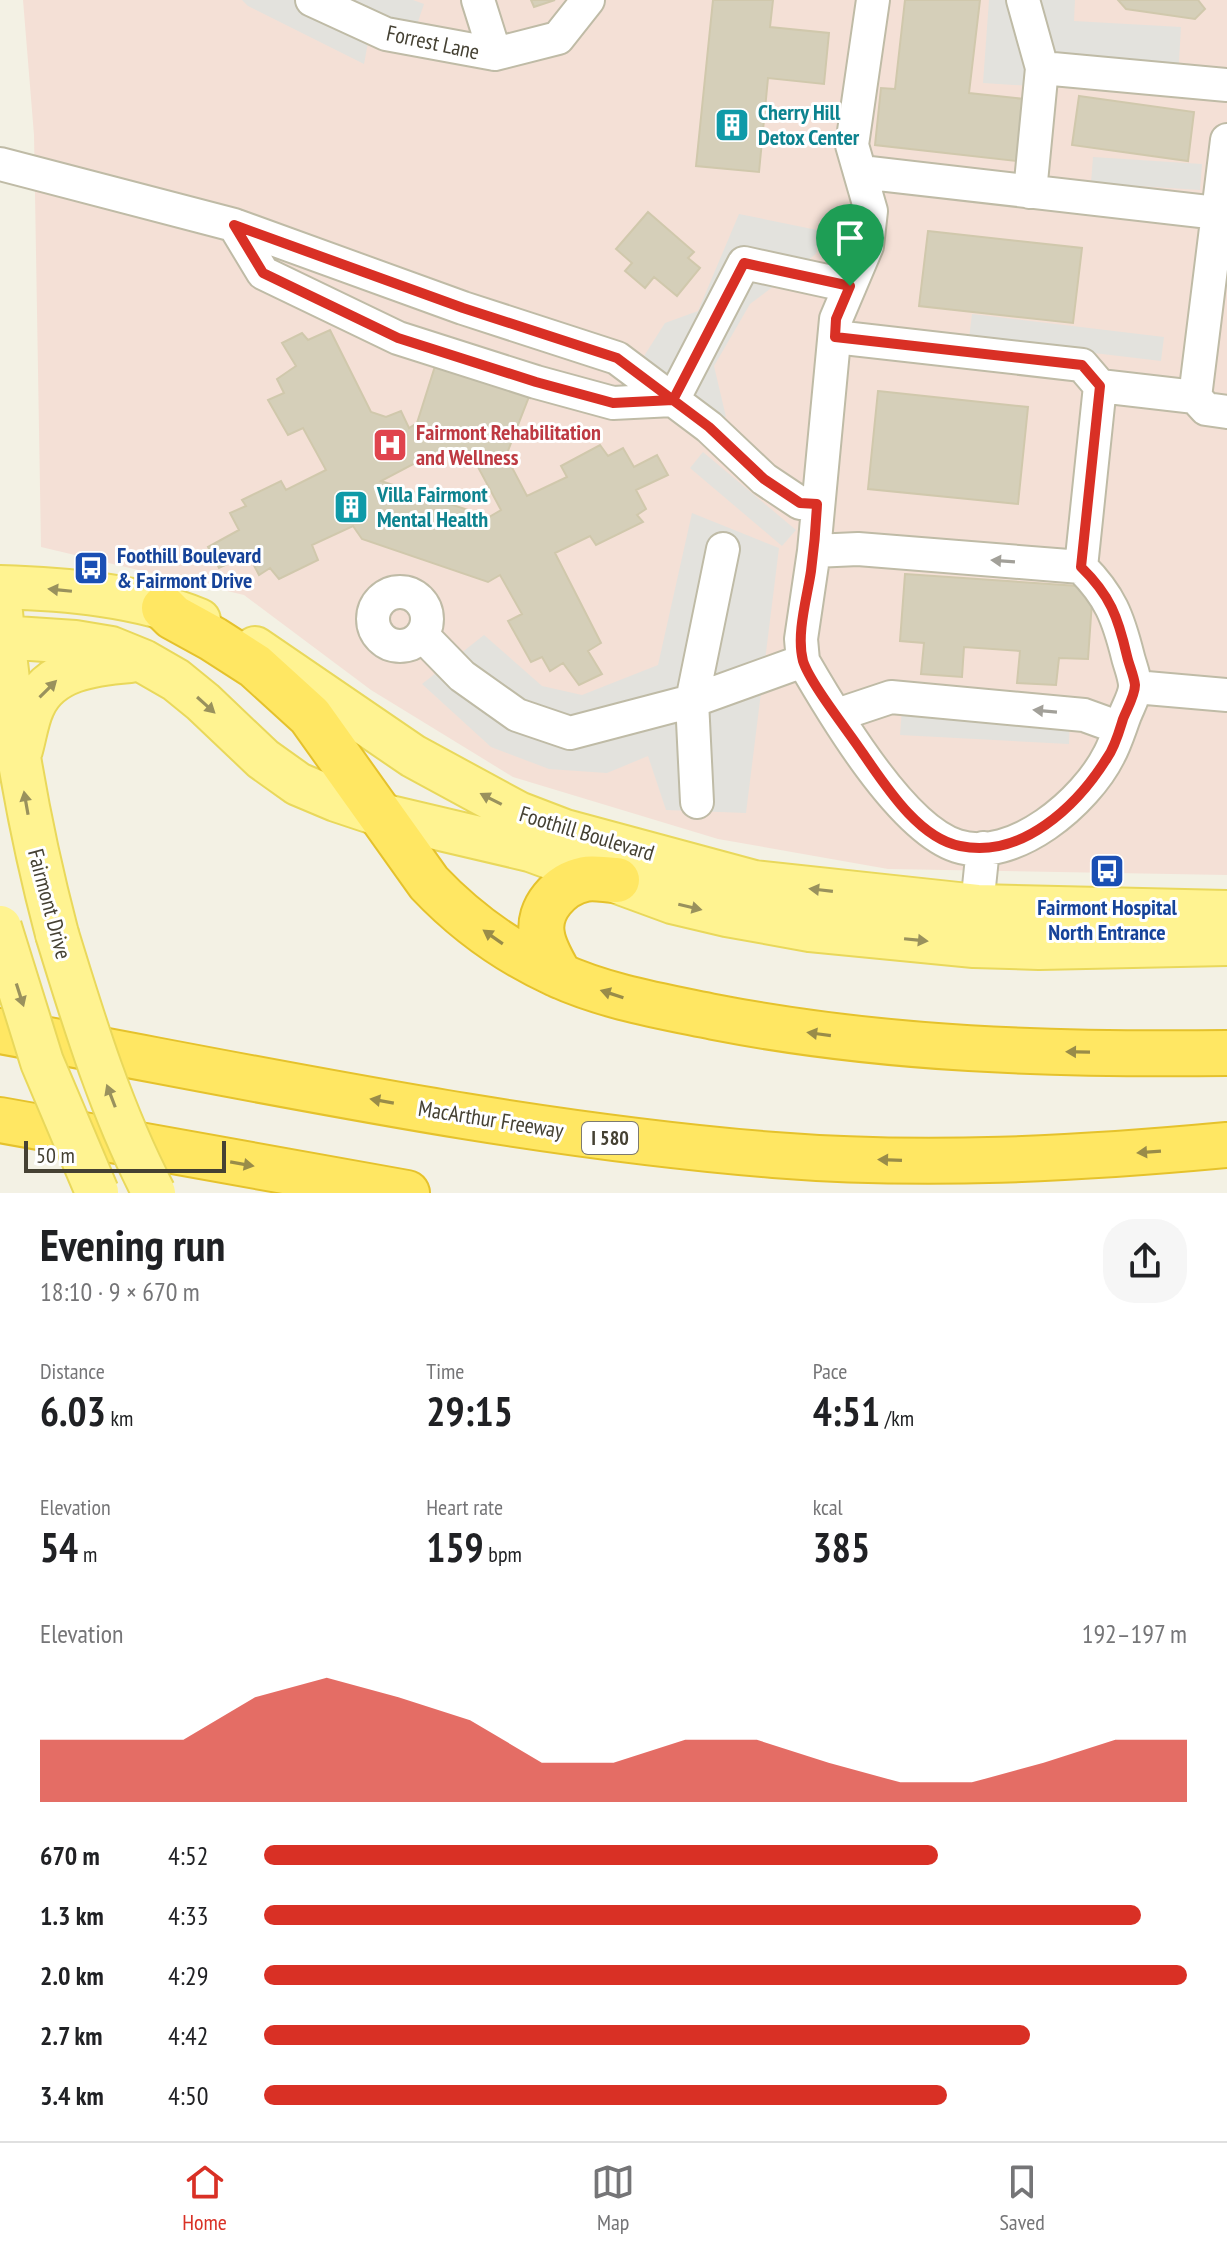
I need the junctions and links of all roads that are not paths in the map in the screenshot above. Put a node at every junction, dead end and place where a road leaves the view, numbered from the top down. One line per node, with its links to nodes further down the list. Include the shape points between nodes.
1 (312, 0): 6 (lane, Forrest Lane, via 386,34)
2 (478, 0): 6 (lane)
3 (588, 0): 6 (lane, Forrest Lane, via 558,38)
4 (873, 0): 11 (lane, via 852,145)
5 (1023, 0): 7 (lane)
6 (495, 54)
7 (1042, 68): 8 (lane); 12 (lane)
8 (1227, 85)
9 (1227, 140): 13 (lane)
10 (0, 164): 14 (lane)
11 (861, 172): 12 (lane); 15 (lane, via 871,211 867,246)
12 (1030, 192): 13 (lane)
13 (1223, 213): 18 (lane)
14 (234, 225): 19 (lane, via 617,358); 19 (lane, via 263,273 398,338 613,403)
15 (850, 286): 16 (lane, via 836,319); 19 (lane, via 744,263)
16 (835, 337): 17 (lane, via 1082,365); 21 (lane)
17 (1100, 386): 18 (lane); 24 (lane)
18 (1195, 397): 20 (lane, via 1206,409)
19 (673, 400): 21 (lane, via 764,479 800,503)
20 (1227, 412)
21 (817, 504): 23 (lane)
22 (723, 549): 33 (lane)
23 (814, 551): 24 (lane, one-way to 23, via 858,549); 30 (lane, via 801,639)
24 (1081, 567): 31 (lane, via 1109,600)
25 (0, 587): 26 (main road, Foothill Boulevard, one-way to 25, via 82,593)
26 (164, 608): 38 (highway, via 255,666 310,716); 42 (main road, Foothill Boulevard, one-way to 26, via 754,882 518,813 413,756 240,640)
27 (1, 625): 29 (main road, Foothill Boulevard, via 111,648); 36 (main road, Fairmont Drive)
28 (422, 635): 33 (lane, via 462,676 517,715 570,733)
29 (143, 661): 36 (main road, one-way to 29, via 33,705 48,685 94,664); 38 (main road, Foothill Boulevard, one-way to 38, via 185,687 298,784)
30 (803, 661): 33 (lane); 34 (lane)
31 (1135, 687): 32 (lane); 35 (lane)
32 (1227, 695)
33 (692, 701): 37 (lane)
34 (837, 715): 35 (lane, one-way to 34, via 1084,715 891,697); 39 (lane, via 910,815 959,846)
35 (1120, 728): 39 (lane, via 1109,757 1045,826 1017,841)
36 (19, 759): 51 (main road, Fairmont Drive, one-way to 36, bridge, via 80,1010 38,860)
37 (697, 802)
38 (381, 815): 40 (main road, Foothill Boulevard, via 530,850); 45 (highway, one-way to 38, via 527,960 453,908)
39 (983, 848): 42 (lane)
40 (617, 880): 42 (main road, Foothill Boulevard, one-way to 42, via 672,902 810,930); 45 (highway, via 586,879 564,888 550,902 541,918 542,935)
41 (1227, 912): 42 (main road, Foothill Boulevard)
42 (975, 926): 44 (main road, Foothill Boulevard, via 1039,948)
43 (0, 927): 50 (main road, one-way to 50, bridge, via 42,1062)
44 (1227, 944)
45 (560, 976): 47 (highway, one-way to 45, via 907,1045 762,1026 650,1004)
46 (0, 1031): 49 (highway, MacArthur Freeway / I 580, one-way to 46, via 906,1161 644,1143)
47 (1227, 1053)
48 (0, 1120): 52 (highway, one-way to 52)
49 (1227, 1145)
50 (97, 1192)
51 (154, 1193)
52 (407, 1193)

